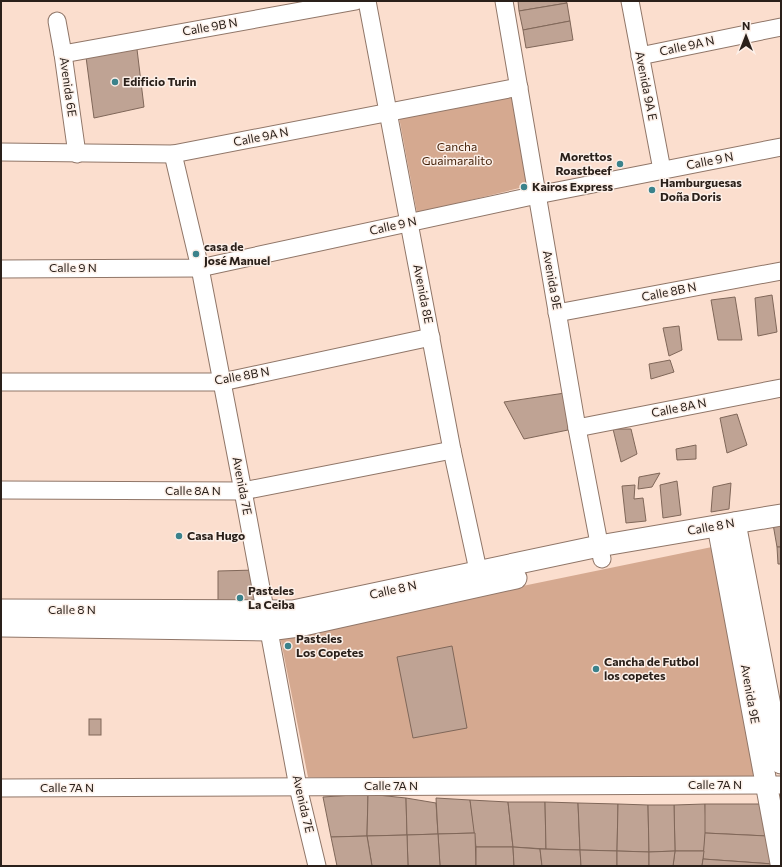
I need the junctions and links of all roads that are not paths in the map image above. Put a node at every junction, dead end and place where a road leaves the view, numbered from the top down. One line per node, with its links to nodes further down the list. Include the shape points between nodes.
1 (356, 1): 7 (street, Calle 9B N)
2 (367, 1): 10 (street, Avenida 8E)
3 (504, 1): 9 (street, Avenida 9E)
4 (630, 1): 8 (street, Avenida 9A E)
5 (57, 21): 7 (street, Avenida 6E)
6 (781, 27): 8 (street, Calle 9A N)
7 (63, 54): 13 (street, Avenida 6E)
8 (640, 56): 15 (street, Avenida 9A E)
9 (519, 87): 10 (street, Calle 9A N); 16 (street, Avenida 9E)
10 (388, 112): 14 (street, Calle 9A N); 17 (street, Avenida 8E)
11 (781, 146): 15 (street, Calle 9 N)
12 (1, 152): 13 (street, Calle 9A N)
13 (77, 154): 14 (street, Calle 9A N)
14 (173, 154): 18 (street, Avenida 7E)
15 (662, 170): 16 (street, Calle 9 N)
16 (537, 195): 17 (street, Calle 9 N); 21 (street, Avenida 9E)
17 (409, 223): 18 (street, Calle 9 N); 22 (street, Avenida 8E)
18 (200, 268): 19 (street, Calle 9 N); 24 (street, Avenida 7E)
19 (1, 269)
20 (781, 271): 21 (street, Calle 8B N)
21 (557, 313): 26 (street, Avenida 9E)
22 (431, 337): 24 (street, Calle 8B N); 27 (street, Avenida 8E)
23 (1, 382): 24 (street, Calle 8B N)
24 (222, 382): 29 (street, Avenida 7E)
25 (781, 388): 26 (street, Calle 8A N)
26 (577, 428): 32 (street, Avenida 9E)
27 (452, 450): 29 (street, Calle 8A N); 33 (street, Avenida 8E)
28 (1, 490): 29 (street, Calle 8A N)
29 (243, 491): 35 (street, Avenida 7E)
30 (781, 515): 31 (street, Calle 8 N)
31 (728, 529): 32 (street, Calle 8 N); 37 (street, Avenida 9E)
32 (601, 553): 33 (street, Calle 8 N)
33 (480, 579): 35 (street, Calle 8 N, via 298,626)
34 (1, 610): 35 (street, Calle 8 N)
35 (267, 621): 36 (street, Calle 8 N); 40 (street, Avenida 7E)
36 (1, 626)
37 (768, 706): 38 (street, Avenida 9E); 39 (street, Avenida 9E)
38 (781, 763)
39 (774, 785): 40 (street, Calle 7A N); 42 (street, Avenida 9E)
40 (298, 787): 41 (street, Calle 7A N); 43 (street, Avenida 7E)
41 (1, 788)
42 (781, 862)
43 (317, 866)

